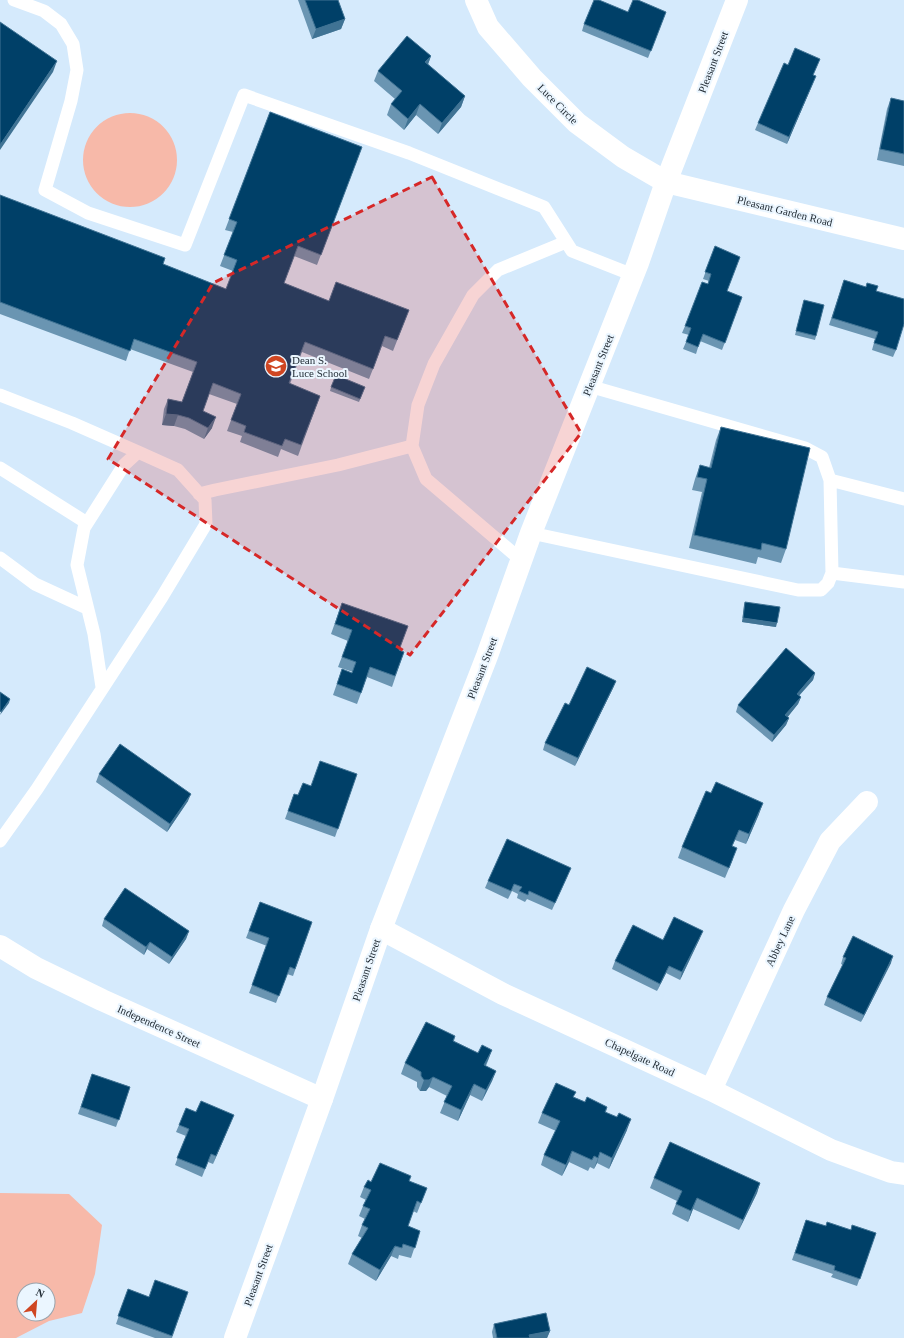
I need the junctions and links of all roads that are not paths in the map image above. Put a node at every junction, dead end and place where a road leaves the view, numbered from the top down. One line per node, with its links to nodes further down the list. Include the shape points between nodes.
1 (14, 0): 6 (lane, via 44,11 61,24 74,44 77,70 45,190 88,213 185,245 244,95 409,153 544,207)
2 (476, 0): 4 (street, Luce Circle, via 488,27 532,78 577,123 623,157)
3 (737, 0): 4 (street, Pleasant Street)
4 (666, 182): 5 (street, Pleasant Garden Road); 7 (street, Pleasant Street)
5 (904, 239)
6 (566, 242): 7 (lane, via 572,251); 10 (lane, via 498,270 473,295 434,364 418,405)
7 (633, 275): 8 (street, Pleasant Street)
8 (589, 386): 13 (lane, via 805,448 822,457); 17 (street, Pleasant Street)
9 (0, 395): 11 (lane)
10 (412, 446): 14 (lane, via 338,465); 19 (lane, via 426,479)
11 (138, 452): 14 (lane, via 178,470); 16 (lane, via 124,465)
12 (0, 468): 16 (lane)
13 (830, 480): 15 (lane); 20 (lane)
14 (199, 494): 23 (lane, via 205,500 206,524 162,597)
15 (904, 499)
16 (87, 523): 22 (lane, via 77,565)
17 (531, 533): 19 (street, Pleasant Street); 20 (lane, via 798,590 821,590 828,583)
18 (0, 558): 22 (lane, via 35,584)
19 (521, 560): 26 (street, Pleasant Street, via 487,656)
20 (832, 573): 21 (lane)
21 (904, 582)
22 (87, 608): 23 (lane, via 94,634)
23 (102, 687): 25 (lane, via 37,789)
24 (867, 802): 28 (street, Abbey Lane, via 830,841 794,910)
25 (0, 841)
26 (381, 929): 28 (street, Chapelgate Road, via 503,994); 29 (street, Pleasant Street)
27 (0, 946): 29 (street, Independence Street, via 36,968 102,1000)
28 (711, 1090): 30 (street, Chapelgate Road, via 831,1150 891,1172)
29 (322, 1099): 31 (street, Pleasant Street)
30 (904, 1174)
31 (235, 1338)

